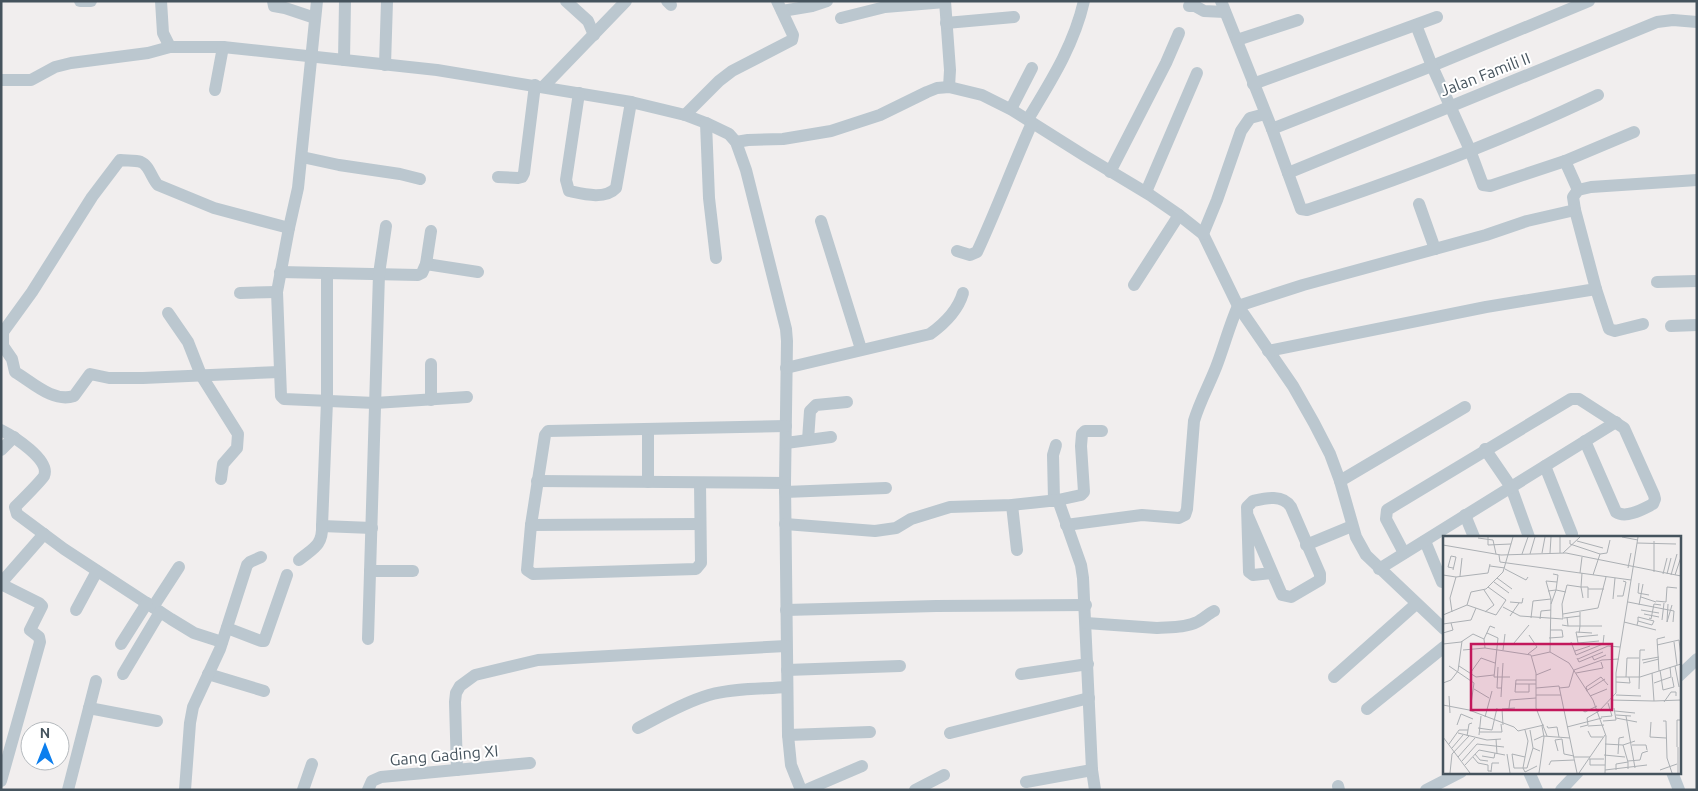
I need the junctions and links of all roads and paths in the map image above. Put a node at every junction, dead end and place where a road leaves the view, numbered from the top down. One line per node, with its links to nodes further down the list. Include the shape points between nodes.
1 (80, 1): 2 (street)
2 (91, 1)
3 (161, 1): 28 (street, via 163,33)
4 (272, 1): 19 (street, via 274,6)
5 (317, 1): 19 (street)
6 (345, 1): 31 (street)
7 (387, 1): 32 (street)
8 (566, 1): 26 (street, via 588,21)
9 (626, 1): 26 (street)
10 (827, 1): 14 (street, via 812,6)
11 (945, 1): 20 (street, via 885,7); 23 (street)
12 (1084, 1): 48 (street, via 1074,34)
13 (1588, 1): 33 (street)
14 (780, 6): 47 (street, via 793,35 792,40 732,70)
15 (1189, 6): 16 (street, via 1207,11)
16 (1223, 7): 27 (street)
17 (1014, 17): 23 (street)
18 (1437, 17): 24 (street)
19 (315, 18): 30 (street)
20 (841, 18)
21 (1298, 20): 27 (street)
22 (1697, 22): 44 (street, Jalan Famili II, via 1657,22)
23 (946, 23): 39 (street)
24 (1416, 25): 33 (street); 37 (street)
25 (1179, 33): 56 (street)
26 (594, 35): 38 (street)
27 (1237, 40): 37 (street)
28 (170, 47): 29 (street); 36 (street, via 71,63 30,80)
29 (223, 47): 30 (street); 40 (street)
30 (310, 57): 31 (street); 54 (street)
31 (344, 60): 32 (street)
32 (385, 65): 38 (street)
33 (1432, 66): 44 (street); 50 (street)
34 (1032, 68): 45 (street)
35 (1197, 73): 62 (street)
36 (1, 80)
37 (1253, 84): 46 (street)
38 (539, 86): 41 (street); 58 (street, via 524,173 518,178)
39 (949, 87): 45 (street, via 982,95); 52 (street, via 937,88 880,115 831,132)
40 (215, 90)
41 (579, 92): 43 (street); 43 (street, via 566,180 570,191 588,195 608,194 616,188)
42 (1598, 95): 53 (street)
43 (631, 102): 47 (street)
44 (1448, 106): 53 (street); 57 (street, Jalan Famili II)
45 (1011, 109): 48 (street)
46 (1265, 114): 50 (street); 70 (street, via 1250,118 1241,131)
47 (685, 115): 49 (street)
48 (1030, 121): 56 (street); 72 (street, via 977,252 970,255)
49 (706, 123): 52 (street, via 729,134); 73 (street, via 709,198)
50 (1272, 129): 57 (street)
51 (1634, 132): 55 (street)
52 (736, 142): 95 (street, via 786,329)
53 (1470, 150): 55 (street, via 1486,186); 57 (street, via 1387,184 1307,210 1301,209)
54 (302, 157): 59 (street); 68 (street)
55 (1565, 161): 61 (street)
56 (1110, 172): 62 (street)
57 (1288, 173)
58 (498, 177)
59 (420, 179)
60 (1697, 180): 61 (street)
61 (1578, 190): 64 (street, via 1573,197)
62 (1146, 192): 65 (street)
63 (1419, 204): 71 (street)
64 (1575, 210): 71 (street); 82 (street)
65 (1179, 215): 70 (street); 81 (street)
66 (822, 221): 92 (street)
67 (386, 226): 78 (street)
68 (289, 228): 75 (street); 91 (street, via 214,208 158,185 144,164 120,160)
69 (431, 231): 74 (street)
70 (1203, 234): 86 (street)
71 (1435, 249): 86 (street)
72 (957, 251)
73 (716, 258)
74 (426, 264): 76 (street); 78 (street, via 418,275)
75 (280, 272): 77 (street); 83 (street)
76 (478, 272)
77 (327, 273): 78 (street); 100 (street)
78 (378, 274): 102 (street)
79 (1697, 281): 80 (street)
80 (1657, 282)
81 (1134, 285)
82 (1596, 289): 88 (street, via 1609,329 1615,331); 93 (street, via 1486,307)
83 (277, 292): 84 (street); 96 (street)
84 (240, 293)
85 (963, 293): 92 (street, via 950,315 930,334)
86 (1238, 306): 93 (street); 133 (street, via 1194,421 1185,515 1179,518 1142,515)
87 (168, 312): 97 (street, via 188,342)
88 (1643, 324)
89 (1670, 326): 90 (street)
90 (1697, 326)
91 (2, 332): 97 (street, via 3,346 12,359 15,372 42,390 61,397 74,396 90,374 110,378)
92 (861, 349): 95 (street)
93 (1268, 351): 120 (street, via 1314,423)
94 (431, 364): 99 (street)
95 (786, 368): 105 (street)
96 (279, 372): 97 (street); 100 (street, via 282,398)
97 (201, 375): 118 (street, via 238,434 237,448 223,464)
98 (467, 398): 99 (street)
99 (432, 400): 102 (street)
100 (327, 401): 102 (street); 134 (street)
101 (847, 402): 111 (street, via 812,407)
102 (375, 403): 136 (street)
103 (1465, 407): 120 (street)
104 (1616, 422): 112 (street); 112 (street, via 1624,428 1654,495 1653,504 1627,515 1616,512); 115 (street, via 1579,399 1571,399)
105 (786, 426): 107 (street); 113 (street)
106 (1, 430): 109 (street)
107 (648, 430): 119 (street, via 548,431); 121 (street)
108 (1102, 431): 126 (street, via 1085,431 1082,434 1084,492)
109 (14, 437): 116 (street); 137 (street, via 39,459 45,470 43,477 15,507 15,511)
110 (831, 437): 111 (street)
111 (808, 440): 113 (street)
112 (1585, 442): 117 (street)
113 (786, 443): 124 (street)
114 (1056, 445): 126 (street, via 1053,455)
115 (1485, 449): 123 (street); 144 (street, via 1387,510 1386,519)
116 (1, 450)
117 (1545, 466): 123 (street); 138 (street)
118 (221, 479)
119 (537, 481): 121 (street); 132 (street)
120 (1340, 481): 135 (street)
121 (648, 482): 122 (street)
122 (700, 483): 124 (street); 130 (street)
123 (1511, 487): 128 (street); 140 (street)
124 (785, 488): 125 (street); 131 (street)
125 (886, 488)
126 (1056, 500): 127 (street); 133 (street)
127 (1012, 505): 131 (street, via 950,507 911,519 896,528 875,531); 143 (street)
128 (1465, 515): 139 (street); 141 (street)
129 (1248, 516): 142 (street, via 1247,507 1252,500 1282,498 1288,501); 152 (street); 152 (street, via 1248,572 1254,575)
130 (700, 524): 132 (street); 132 (street, via 701,563 696,569 532,574 526,567)
131 (785, 524): 160 (street)
132 (531, 525)
133 (1066, 525): 157 (street, via 1081,565)
134 (322, 526): 136 (street); 146 (street, via 320,542)
135 (1352, 526): 142 (street); 148 (street, via 1366,556)
136 (372, 528): 150 (street)
137 (44, 534): 149 (street); 155 (street)
138 (1572, 534)
139 (1474, 536)
140 (1529, 536)
141 (1424, 541): 144 (street); 154 (street)
142 (1306, 545): 152 (street, via 1320,574 1317,583 1286,598 1282,596)
143 (1017, 550)
144 (1404, 553): 148 (street)
145 (261, 557): 164 (street, via 247,565)
146 (299, 560)
147 (179, 568): 158 (street)
148 (1379, 569): 156 (street)
149 (96, 571): 158 (street); 159 (street)
150 (370, 571): 151 (street); 165 (street)
151 (413, 571)
152 (1272, 573)
153 (287, 575): 164 (street, via 264,641)
154 (1442, 582)
155 (1, 583): 198 (street, via 42,606 30,629 40,642)
156 (1416, 604): 163 (street); 176 (street)
157 (1086, 605): 160 (street); 162 (street)
158 (154, 607): 166 (street, via 194,632); 167 (street); 173 (street)
159 (76, 610)
160 (786, 610): 168 (street)
161 (1214, 611): 162 (street, via 1198,622 1168,627)
162 (1086, 623): 170 (street)
163 (1442, 623)
164 (226, 628): 166 (street)
165 (368, 638)
166 (222, 642): 174 (street)
167 (121, 644)
168 (786, 646): 172 (street); 191 (street, via 538,660 475,675 456,693)
169 (1443, 649): 182 (street)
170 (1088, 664): 175 (street); 180 (street)
171 (900, 666): 172 (street)
172 (787, 670): 178 (street)
173 (123, 674)
174 (208, 674): 179 (street); 201 (street, via 190,715)
175 (1020, 674)
176 (1334, 677)
177 (96, 681): 181 (street)
178 (787, 688): 184 (street, via 710,695); 187 (street)
179 (264, 691)
180 (1090, 698): 186 (street); 192 (street)
181 (89, 708): 183 (street); 200 (street)
182 (1367, 709)
183 (157, 721)
184 (638, 728)
185 (870, 732): 187 (street)
186 (950, 733)
187 (788, 735): 204 (street, via 791,764)
188 (530, 763): 191 (street, Gang Gading XI)
189 (312, 764): 202 (street)
190 (862, 766): 205 (street)
191 (457, 770): 203 (street, Gang Gading XI, via 381,778 372,782)
192 (1092, 770): 199 (street); 207 (street)
193 (1457, 774): 208 (street)
194 (1530, 774): 209 (street)
195 (1576, 774): 210 (street)
196 (1673, 774): 211 (street)
197 (944, 775): 206 (street)
198 (1, 781)
199 (1026, 782)
200 (68, 790)
201 (185, 790)
202 (303, 790)
203 (368, 790)
204 (801, 790)
205 (806, 790)
206 (915, 790)
207 (1095, 790)
208 (1426, 790)
209 (1537, 790)
210 (1561, 790)
211 (1679, 790)

